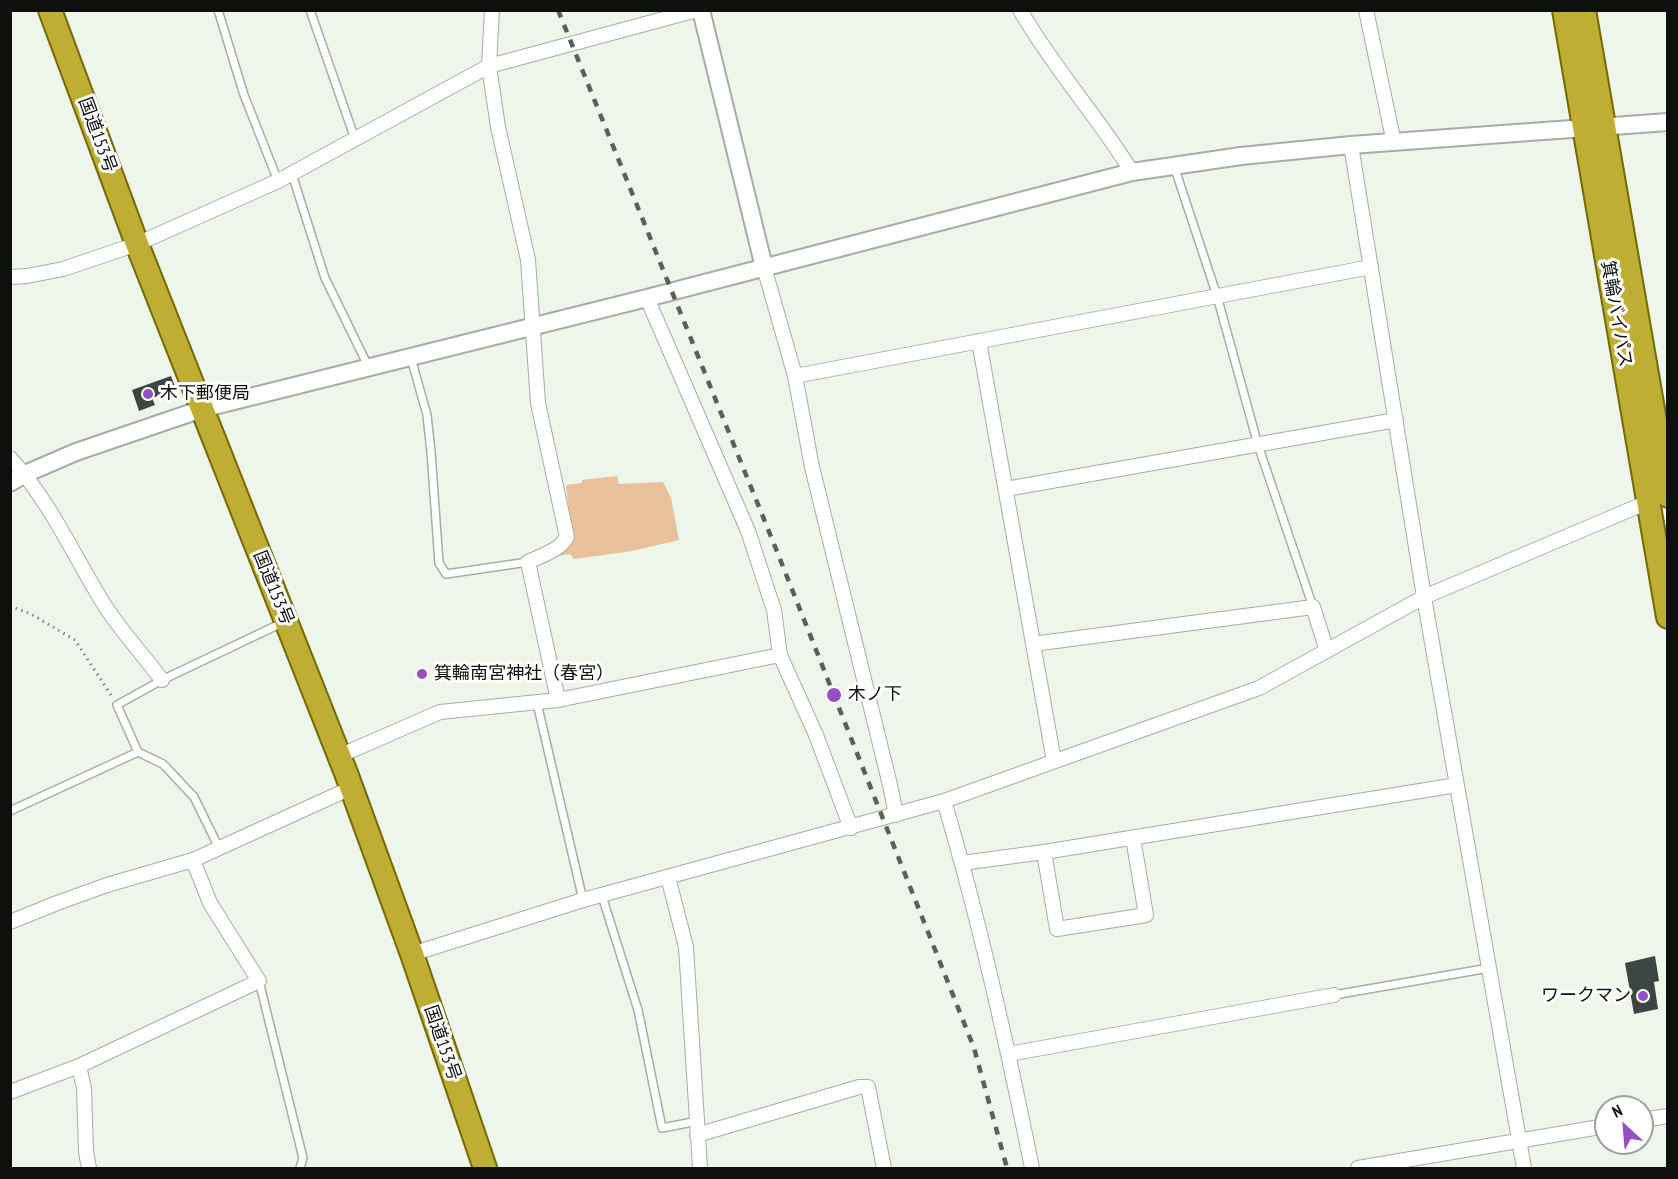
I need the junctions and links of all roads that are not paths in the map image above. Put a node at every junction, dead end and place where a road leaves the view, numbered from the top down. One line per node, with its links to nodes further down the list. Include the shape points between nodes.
1 (50, 10): 20 (highway, 国道153号)
2 (218, 10): 19 (lane, via 244,95)
3 (310, 10): 13 (lane)
4 (492, 10): 10 (street)
5 (699, 10): 10 (street); 21 (street)
6 (1020, 10): 17 (street)
7 (1366, 10): 14 (street)
8 (1564, 10): 12 (highway, 箕輪バイパス)
9 (1584, 10): 12 (highway, 箕輪バイパス)
10 (489, 66): 13 (street); 26 (street, via 498,127 528,260)
11 (1668, 122): 12 (street)
12 (1595, 128): 14 (street); 37 (highway, 箕輪バイパス)
13 (355, 139): 18 (street)
14 (1394, 143): 15 (street)
15 (1351, 146): 16 (street); 22 (street)
16 (1174, 166): 17 (street); 24 (lane)
17 (1132, 172): 21 (street)
18 (292, 174): 19 (street); 29 (lane, via 325,278)
19 (278, 181): 20 (street)
20 (137, 244): 23 (street, via 63,269); 31 (highway, 国道153号)
21 (764, 267): 25 (street); 30 (street)
22 (1371, 267): 24 (street); 32 (street)
23 (10, 277)
24 (1217, 296): 27 (street); 33 (lane)
25 (647, 298): 26 (street); 45 (street, via 748,531 774,610)
26 (534, 326): 28 (street); 38 (street, via 538,403 567,537 556,550)
27 (979, 341): 30 (street); 36 (street)
28 (411, 357): 29 (street); 38 (lane, via 427,415 439,563 446,574)
29 (369, 368): 31 (street)
30 (795, 376): 56 (street, via 812,467)
31 (202, 410): 35 (street, via 76,452); 42 (highway, 国道153号)
32 (1396, 420): 33 (street); 39 (street)
33 (1258, 445): 36 (street); 40 (lane)
34 (10, 459): 35 (street)
35 (18, 478): 46 (street, via 54,518 106,608)
36 (1006, 489): 43 (street)
37 (1662, 496): 39 (street); 41 (highway, 箕輪バイパス)
38 (528, 562): 47 (street)
39 (1424, 597): 44 (street); 52 (street)
40 (1313, 606): 43 (street); 44 (street)
41 (1668, 617)
42 (287, 621): 46 (lane); 50 (highway, 国道153号)
43 (1033, 644): 51 (street)
44 (1327, 651): 51 (street, via 1259,688)
45 (780, 655): 47 (street); 57 (street)
46 (162, 680): 49 (lane, via 117,705)
47 (558, 700): 48 (street)
48 (537, 703): 50 (street, via 440,712); 65 (lane)
49 (138, 752): 55 (lane); 59 (lane, via 163,764 194,797)
50 (339, 756): 53 (highway, 国道153号)
51 (1054, 761): 54 (street)
52 (1457, 785): 58 (street); 68 (street)
53 (351, 788): 59 (street); 67 (highway, 国道153号)
54 (944, 801): 56 (street); 62 (street)
55 (10, 811)
56 (896, 815): 57 (street)
57 (851, 828): 63 (street)
58 (1133, 838): 60 (street); 60 (street, via 1146,915 1057,929)
59 (219, 848): 61 (street)
60 (1044, 852): 62 (street)
61 (193, 860): 66 (street, via 107,885); 69 (street, via 210,903)
62 (962, 863): 71 (street)
63 (668, 877): 64 (street); 74 (street, via 686,947)
64 (602, 896): 65 (street); 74 (lane, via 638,1010 662,1128)
65 (583, 900): 67 (street)
66 (10, 922)
67 (412, 954): 79 (highway, 国道153号)
68 (1490, 968): 70 (lane); 76 (street)
69 (259, 981): 72 (street); 78 (lane, via 303,1158)
70 (1334, 995): 71 (street)
71 (1009, 1054): 82 (street)
72 (79, 1066): 73 (street); 77 (street)
73 (11, 1090)
74 (697, 1128): 80 (street); 81 (street, via 868,1087)
75 (1594, 1128): 76 (street)
76 (1520, 1140): 83 (street); 84 (street)
77 (89, 1168)
78 (300, 1168)
79 (485, 1168)
80 (700, 1168)
81 (884, 1168)
82 (1032, 1168)
83 (1358, 1168)
84 (1524, 1168)

